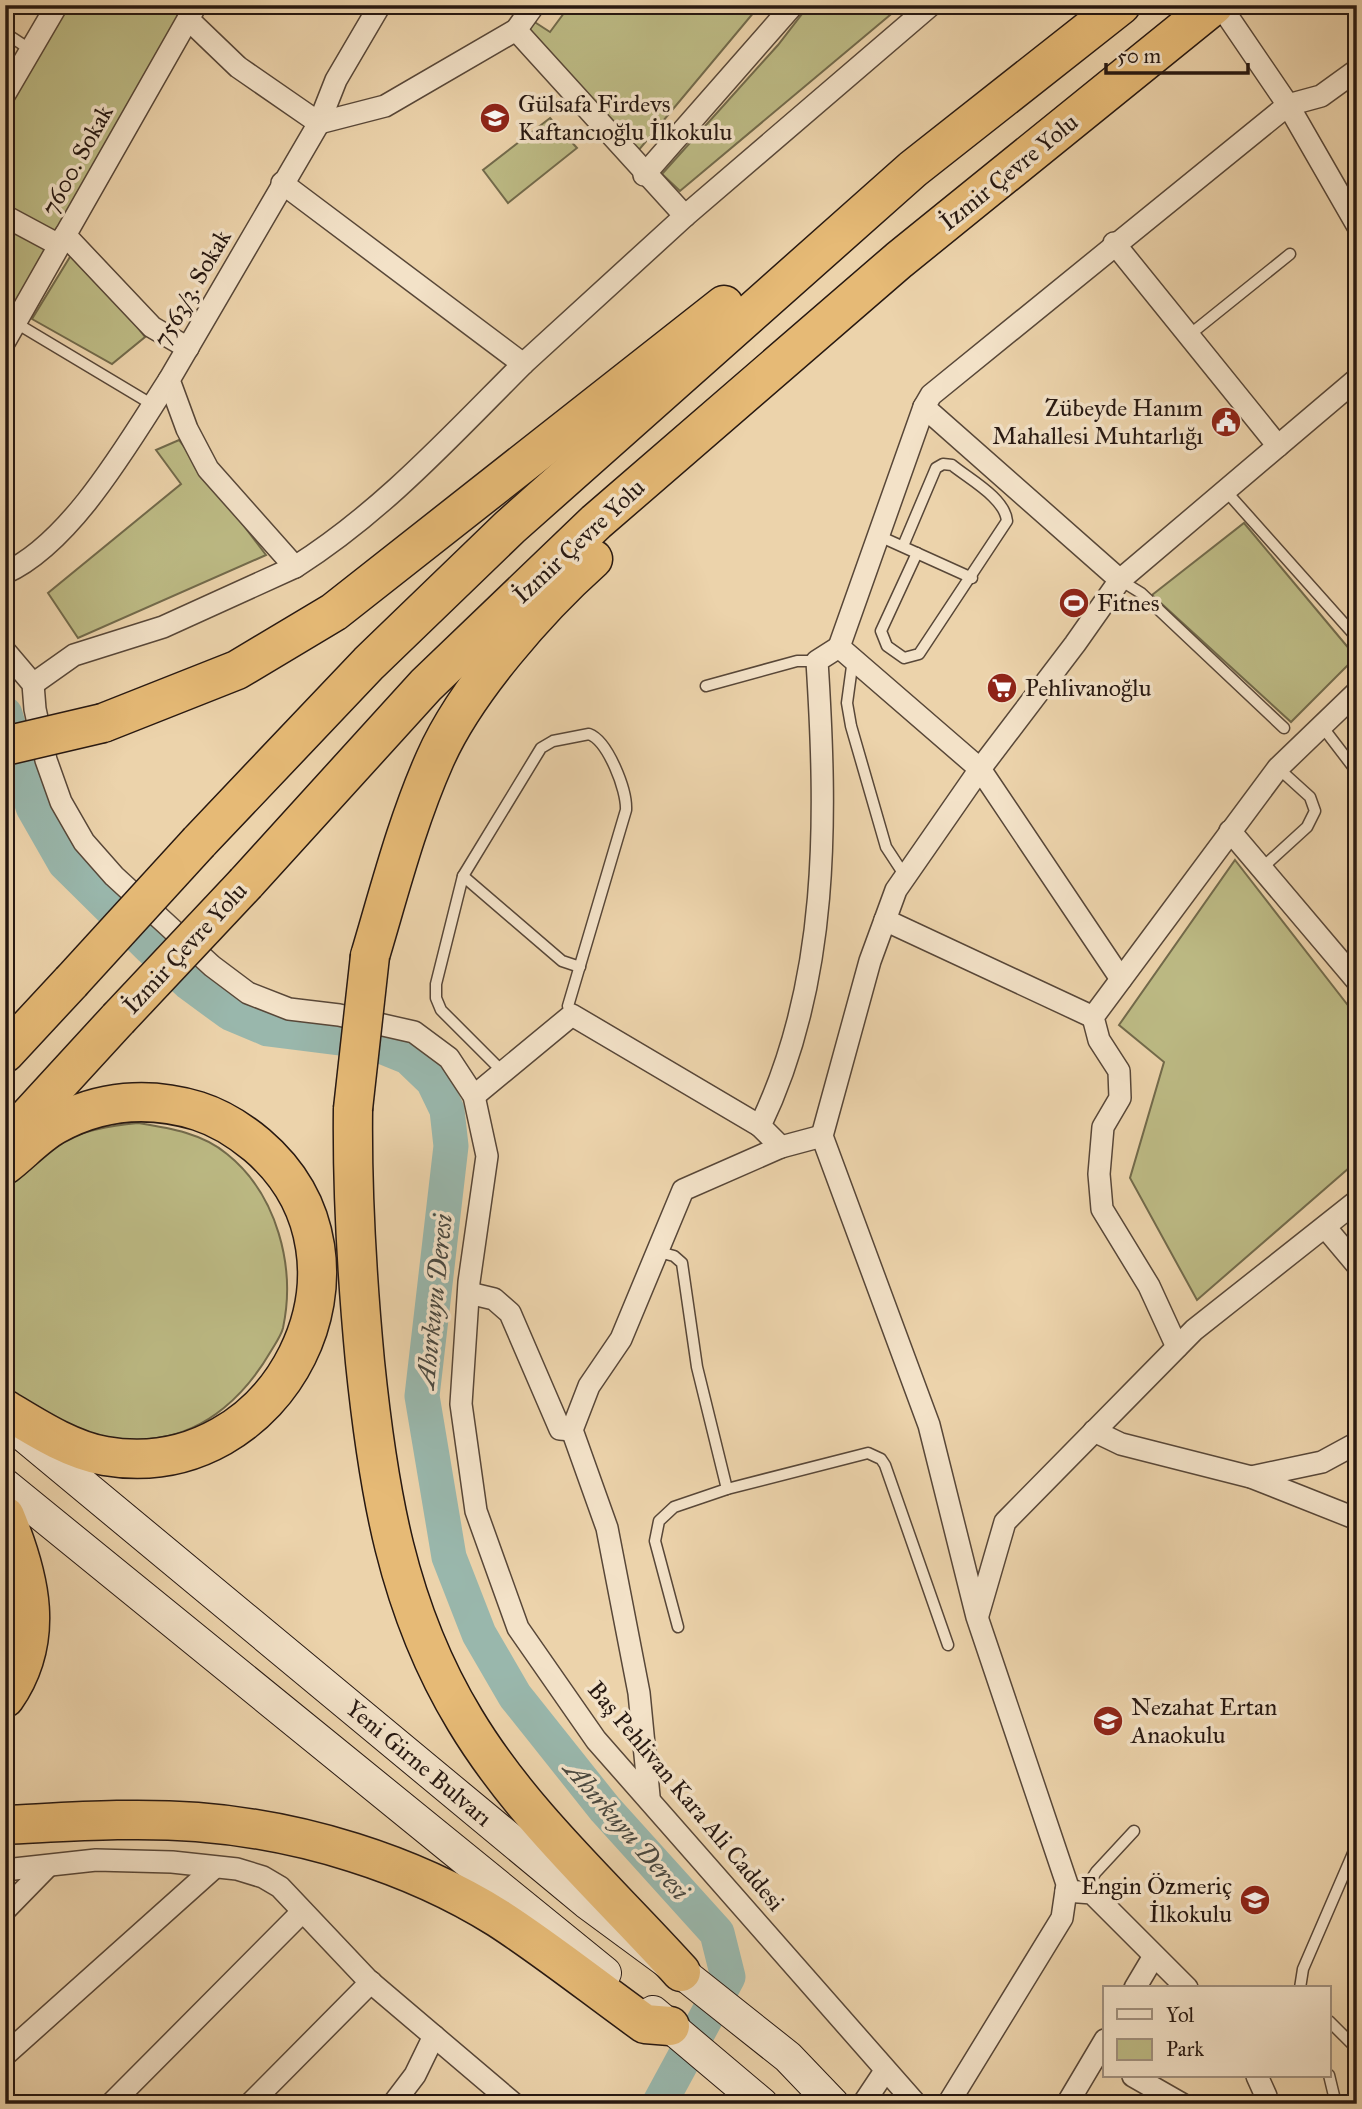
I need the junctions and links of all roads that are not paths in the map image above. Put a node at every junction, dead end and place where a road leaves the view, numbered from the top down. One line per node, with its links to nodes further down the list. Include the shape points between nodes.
1 (57, 5): 12 (street)
2 (380, 5): 16 (street, 7563/3. Sokak, via 336,80)
3 (534, 5): 10 (street)
4 (793, 5): 18 (street)
5 (931, 5): 21 (street)
6 (1214, 5): 26 (highway, İzmir Çevre Yolu)
7 (1220, 5): 15 (street)
8 (1116, 9): 17 (highway)
9 (192, 12): 16 (street, via 238,67); 23 (street, 7600. Sokak)
10 (516, 30): 16 (street, via 385,106); 18 (street)
11 (5, 33): 12 (lane)
12 (31, 50): 14 (street)
13 (1357, 70): 15 (street, via 1321,96)
14 (5, 94)
15 (1288, 105): 22 (street); 24 (street)
16 (319, 123): 19 (street, 7563/3. Sokak)
17 (913, 169): 53 (highway, bridge, via 843,213 334,612 237,670 103,723); 67 (highway, bridge, via 510,527 369,663)
18 (644, 175): 21 (street)
19 (282, 183): 29 (street, 7563/3. Sokak); 30 (street)
20 (5, 216): 23 (street)
21 (685, 216): 30 (street)
22 (1357, 225)
23 (62, 240): 27 (street, 7600. Sokak); 29 (street, via 152,327)
24 (1114, 243): 28 (street); 34 (street, via 931,394)
25 (1290, 254): 28 (lane)
26 (899, 260): 72 (highway, İzmir Çevre Yolu, bridge, via 596,522 426,685); 106 (highway, bridge, via 845,336 589,563 515,641 474,694 436,756 422,790 370,956 353,1109 353,1210 371,1424 386,1523 412,1608 465,1720 512,1787 559,1843)
27 (10, 332): 33 (lane)
28 (1188, 336): 35 (street)
29 (188, 348): 32 (street, 7563/3. Sokak)
30 (523, 364): 40 (street, via 400,488 342,537)
31 (1357, 379): 35 (street)
32 (169, 380): 33 (street); 40 (street, 7563/3. Sokak, via 208,469)
33 (153, 405): 41 (street, via 114,465 53,539)
34 (924, 407): 37 (street); 43 (street)
35 (1278, 446): 36 (street)
36 (1224, 490): 43 (street); 44 (lane)
37 (878, 536): 38 (lane); 46 (street)
38 (903, 546): 39 (lane); 42 (lane, via 936,468 952,466 1000,505 1007,517)
39 (917, 553): 42 (lane); 42 (lane, via 881,631 887,646 904,658 919,654)
40 (295, 567): 48 (street, via 163,627 74,655)
41 (5, 573)
42 (972, 578)
43 (1120, 580): 52 (lane, via 1141,593); 55 (street)
44 (1357, 638)
45 (5, 651): 48 (street)
46 (846, 653): 47 (street); 55 (street); 60 (lane, via 850,726 887,847)
47 (817, 661): 49 (lane, via 797,661); 70 (street, via 825,780 821,894 794,1045)
48 (33, 684): 69 (street, Baş Pehlivan Kara Ali Caddesi, via 44,747 61,802 84,842 114,876 248,993 289,1009 414,1032 449,1058)
49 (706, 685)
50 (1357, 692): 51 (street)
51 (1321, 725): 54 (street); 56 (lane)
52 (1284, 728)
53 (5, 746)
54 (1278, 768): 57 (street); 58 (lane, via 1310,796 1315,811 1311,822)
55 (980, 769): 60 (street); 63 (street)
56 (1357, 772)
57 (1230, 831): 58 (street); 63 (street)
58 (1262, 868): 64 (street)
59 (463, 876): 62 (lane, via 562,961); 62 (lane, via 541,748 583,734 598,739 625,790 626,810); 68 (lane, via 436,998 441,1010)
60 (905, 876): 61 (street)
61 (885, 920): 66 (street); 71 (street)
62 (580, 967): 65 (lane, via 568,1006)
63 (1121, 979): 66 (street)
64 (1357, 981)
65 (572, 1014): 68 (street); 70 (street)
66 (1093, 1017): 80 (street, via 1099,1040 1119,1071 1120,1098 1103,1127 1101,1209 1149,1286)
67 (5, 1053)
68 (502, 1071): 69 (street)
69 (474, 1096): 79 (street, Baş Pehlivan Kara Ali Caddesi, via 487,1156)
70 (760, 1126): 73 (street)
71 (822, 1136): 73 (street); 91 (street, via 929,1425)
72 (5, 1142)
73 (781, 1147): 77 (street, via 683,1190)
74 (5, 1166): 81 (highway, via 54,1125 110,1104 169,1102 208,1114 240,1131 297,1191 313,1237 318,1282 306,1339 278,1391 246,1422 202,1448 144,1461 103,1456 44,1433)
75 (1357, 1200): 76 (street)
76 (1325, 1227): 78 (street); 80 (street)
77 (655, 1251): 83 (street, via 621,1339 589,1386); 88 (lane, via 682,1264 697,1367)
78 (1357, 1265)
79 (469, 1293): 83 (street, via 494,1299 510,1313 560,1429); 95 (street, Baş Pehlivan Kara Ali Caddesi, via 461,1404 476,1511 485,1537 518,1628 596,1740)
80 (1177, 1347): 84 (street)
81 (5, 1409)
82 (5, 1420): 106 (main road, Yeni Girne Bulvarı, via 586,1902)
83 (572, 1430): 95 (street, via 607,1528 639,1693)
84 (1094, 1431): 86 (street, via 1121,1444); 91 (street, via 1005,1522)
85 (1357, 1443): 86 (street, via 1322,1462)
86 (1251, 1477): 90 (street)
87 (5, 1485): 111 (main road, Yeni Girne Bulvarı)
88 (727, 1489): 92 (lane, via 674,1507 656,1528 655,1541); 93 (lane, via 862,1454 881,1459)
89 (5, 1516): 94 (highway, via 23,1560 32,1603 27,1649)
90 (1357, 1519)
91 (977, 1617): 102 (street, via 1067,1884)
92 (678, 1627)
93 (948, 1645)
94 (5, 1698)
95 (649, 1796): 117 (street, Baş Pehlivan Kara Ali Caddesi)
96 (5, 1825): 111 (highway, via 129,1819 197,1822 269,1831 366,1857 437,1885 498,1918 645,2024)
97 (1135, 1832): 102 (lane)
98 (1357, 1844): 110 (lane, via 1303,1969)
99 (47, 1867): 100 (street, via 96,1860); 101 (street); 103 (street)
100 (214, 1868): 104 (street, via 263,1877 280,1887); 116 (street)
101 (5, 1870)
102 (1074, 1891): 105 (street, via 1092,1893); 129 (street, via 1062,1919)
103 (5, 1909)
104 (302, 1912): 107 (street); 122 (street)
105 (1154, 1956): 108 (street); 109 (street)
106 (691, 1980): 126 (main road, Yeni Girne Bulvarı, via 788,2057)
107 (371, 1982): 113 (street); 123 (street)
108 (1136, 1986)
109 (1184, 1986)
110 (1300, 1986)
111 (670, 2026): 121 (main road, Yeni Girne Bulvarı)
112 (1330, 2028): 114 (lane)
113 (434, 2036): 124 (street, via 415,2075); 125 (street)
114 (1357, 2049)
115 (1102, 2051): 130 (street)
116 (5, 2055)
117 (885, 2071): 127 (street); 128 (street, Baş Pehlivan Kara Ali Caddesi)
118 (1136, 2078): 131 (street)
119 (1258, 2078): 132 (street, via 1266,2096)
120 (1330, 2078): 133 (lane)
121 (759, 2101)
122 (111, 2104)
123 (250, 2104)
124 (393, 2104)
125 (514, 2104)
126 (833, 2104)
127 (863, 2104)
128 (916, 2104)
129 (948, 2104)
130 (1067, 2104)
131 (1182, 2104)
132 (1264, 2104)
133 (1336, 2104)

